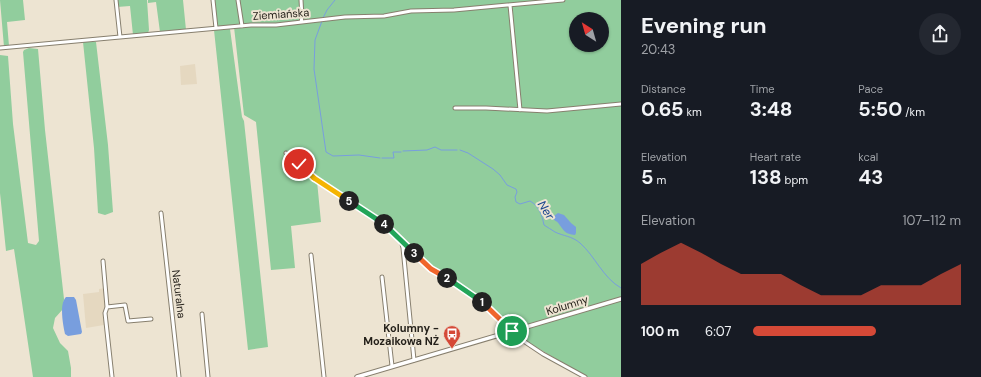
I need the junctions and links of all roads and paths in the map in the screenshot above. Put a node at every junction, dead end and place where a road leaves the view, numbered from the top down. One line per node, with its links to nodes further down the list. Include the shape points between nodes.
1 (116, 0): 10 (street)
2 (213, 0): 9 (street)
3 (238, 0): 8 (street)
4 (301, 0): 7 (street)
5 (563, 0): 6 (street, Ziemiańska)
6 (510, 4): 7 (street, Ziemiańska); 14 (street)
7 (300, 22): 8 (street, Ziemiańska)
8 (242, 26): 9 (street, Ziemiańska)
9 (216, 28): 10 (street, Ziemiańska)
10 (120, 37): 11 (street, Ziemiańska)
11 (0, 48)
12 (621, 104): 14 (street, via 547,111)
13 (455, 108): 14 (street)
14 (520, 110)
15 (286, 153): 17 (street, via 316,179 385,224)
16 (161, 213): 29 (street, Naturalna)
17 (400, 240): 25 (street, via 431,269 488,307); 26 (street, via 403,248)
18 (311, 255): 31 (street)
19 (103, 260): 22 (street)
20 (382, 277): 27 (street)
21 (621, 299): 25 (street, Kolumny)
22 (108, 306): 24 (street, via 125,305 128,321); 28 (street, via 105,313)
23 (202, 314): 30 (street)
24 (151, 319)
25 (512, 331): 26 (street, Kolumny); 33 (street, via 543,354)
26 (414, 360): 27 (street, Kolumny)
27 (392, 366): 32 (street, Kolumny)
28 (112, 377)
29 (180, 377)
30 (208, 377)
31 (324, 377)
32 (357, 377)
33 (585, 377)

